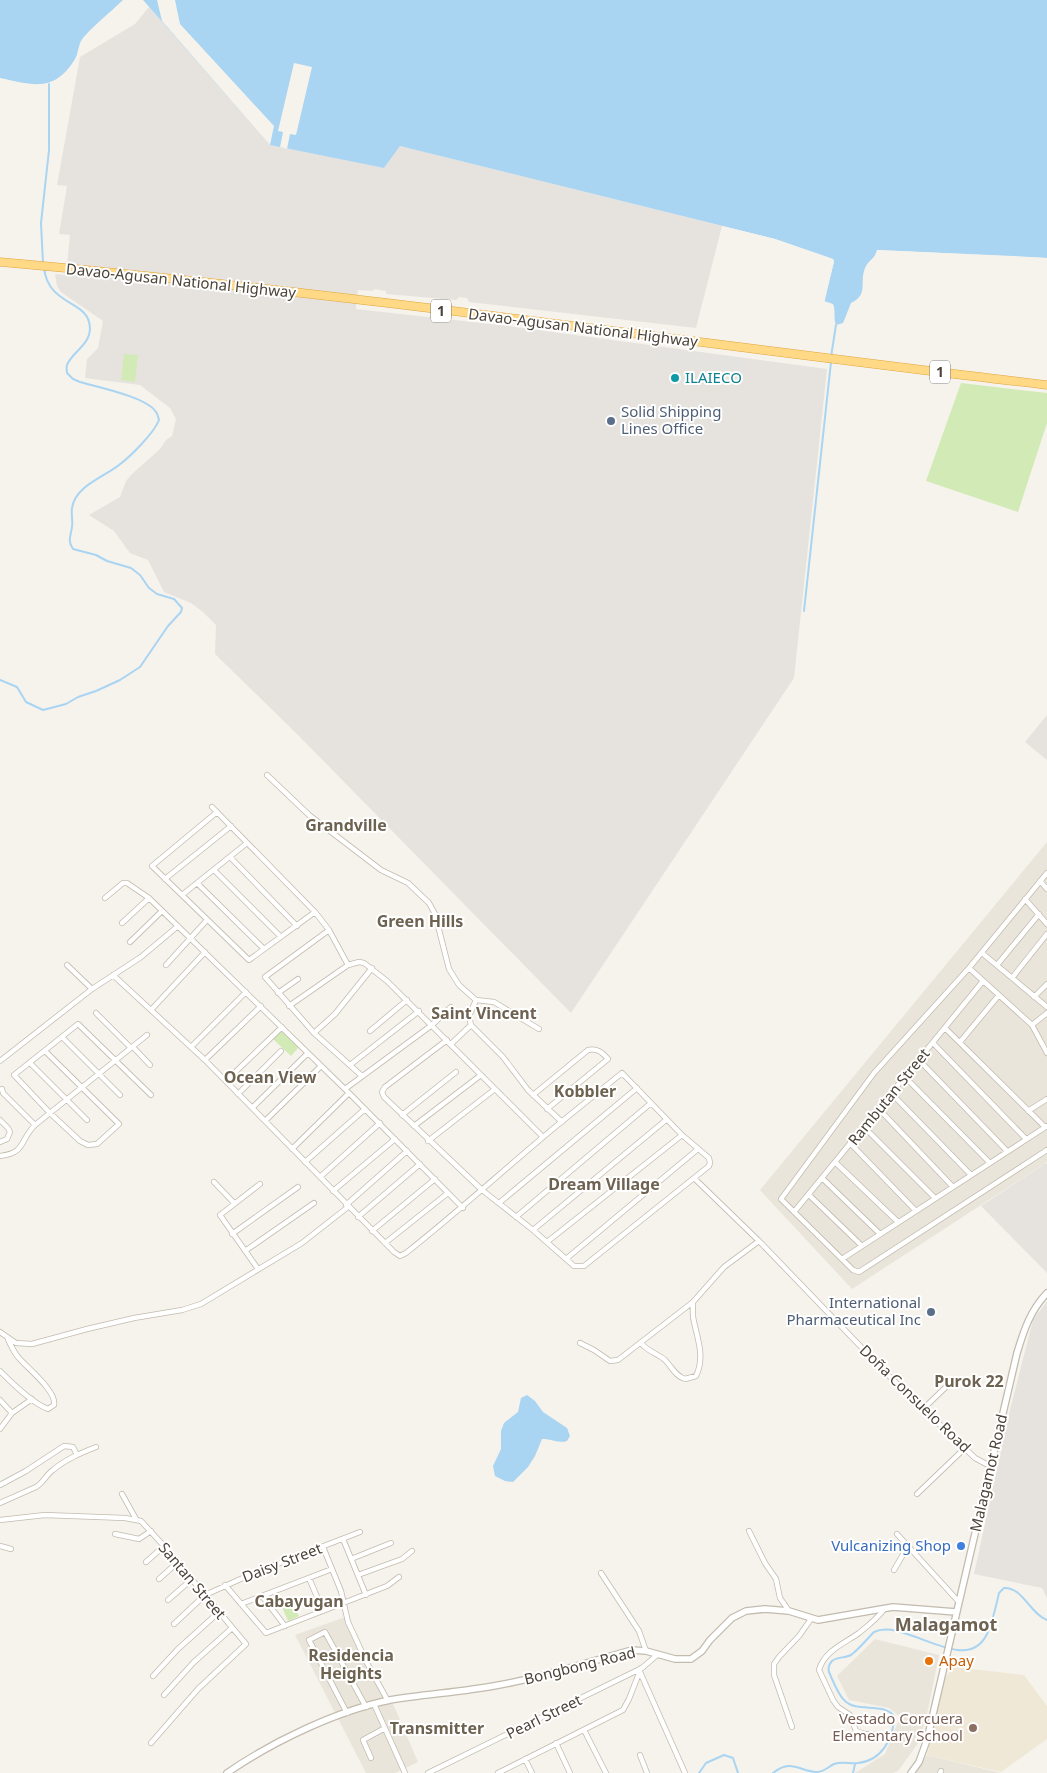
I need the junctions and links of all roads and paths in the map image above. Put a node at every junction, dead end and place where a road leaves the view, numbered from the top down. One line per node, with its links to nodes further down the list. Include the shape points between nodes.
1 (0, 262): 2 (highway, Davao-Agusan National Highway / 1, via 365,302)
2 (1047, 385)
3 (267, 775): 52 (street, via 309,815 377,868 408,883 428,903 435,914 451,975)
4 (212, 807): 5 (street)
5 (217, 812): 6 (street); 11 (street, via 152,866)
6 (231, 826): 7 (street); 11 (street)
7 (247, 843): 8 (street); 20 (street)
8 (230, 857): 9 (street); 26 (street)
9 (214, 870): 13 (street); 29 (street)
10 (1047, 873): 12 (street)
11 (165, 879): 15 (street)
12 (1040, 881): 14 (street); 18 (street)
13 (198, 883): 15 (street); 32 (street)
14 (1047, 889)
15 (182, 895): 22 (street)
16 (105, 898): 17 (street, via 127,882)
17 (148, 898): 19 (street); 23 (street)
18 (1025, 899): 21 (street); 34 (street)
19 (162, 911): 25 (street); 31 (street)
20 (315, 912): 26 (street); 27 (street)
21 (1038, 914): 24 (street); 37 (street)
22 (208, 920): 30 (street); 32 (street, via 249,960)
23 (122, 923)
24 (1047, 924)
25 (178, 926): 30 (street); 41 (street)
26 (297, 926): 29 (street)
27 (329, 930): 38 (street); 48 (street, via 265,977)
28 (1047, 934): 42 (street)
29 (281, 937): 32 (street)
30 (191, 938): 33 (street); 36 (street)
31 (130, 942)
32 (264, 949)
33 (205, 952): 47 (street); 57 (street)
34 (982, 953): 37 (street); 40 (street)
35 (67, 965): 46 (street)
36 (166, 965)
37 (997, 965): 42 (street)
38 (348, 966): 39 (street, via 359,962); 54 (street)
39 (372, 968): 51 (street); 68 (street, via 335,1014)
40 (969, 968): 44 (street); 163 (street, via 874,1073 781,1199)
41 (114, 975): 46 (street); 57 (street)
42 (1012, 978): 50 (street)
43 (298, 979): 48 (street)
44 (983, 981): 49 (street); 65 (street, Rambutan Street)
45 (1047, 984): 50 (street)
46 (92, 989): 84 (street)
47 (246, 992): 53 (street); 75 (street)
48 (278, 993): 54 (street)
49 (1000, 995): 63 (street); 72 (street)
50 (1034, 996): 56 (street)
51 (407, 1000): 58 (street); 67 (street)
52 (476, 1000): 62 (street, via 469,1016); 66 (street, via 494,1002)
53 (261, 1006): 64 (street); 82 (street)
54 (289, 1006): 68 (street)
55 (452, 1007): 61 (street)
56 (1047, 1007)
57 (151, 1010): 75 (street)
58 (419, 1011): 61 (street); 87 (street)
59 (96, 1013): 76 (street)
60 (1047, 1013): 63 (street)
61 (432, 1025): 71 (street); 92 (street)
62 (471, 1025): 74 (street); 105 (street, via 504,1057)
63 (1032, 1025): 80 (street)
64 (282, 1027): 79 (street); 94 (street)
65 (945, 1028): 72 (street); 73 (street, Rambutan Street)
66 (539, 1029)
67 (370, 1030)
68 (314, 1033): 87 (street)
69 (147, 1035): 76 (street)
70 (62, 1037): 77 (street); 81 (street, via 78,1024); 90 (street)
71 (447, 1040): 74 (street); 115 (street, via 383,1089 384,1098)
72 (960, 1042): 113 (street)
73 (933, 1043): 83 (street, Rambutan Street); 129 (street)
74 (451, 1044): 91 (street)
75 (191, 1047): 82 (street)
76 (132, 1048): 81 (street); 86 (street)
77 (45, 1051): 85 (street); 95 (street)
78 (281, 1052): 102 (street)
79 (308, 1053): 88 (street); 109 (street)
80 (1047, 1053)
81 (116, 1060): 90 (street); 104 (street)
82 (205, 1060): 94 (street)
83 (919, 1060): 93 (street, Rambutan Street); 137 (street)
84 (0, 1061)
85 (30, 1063): 107 (street); 114 (street, via 14,1075)
86 (150, 1065)
87 (350, 1065): 92 (street)
88 (322, 1066): 98 (street); 119 (street)
89 (456, 1072): 115 (street)
90 (99, 1074): 95 (street); 103 (street)
91 (481, 1075): 99 (street); 123 (street)
92 (362, 1076): 98 (street)
93 (905, 1077): 101 (street, Rambutan Street); 141 (street)
94 (226, 1081): 102 (street)
95 (83, 1087): 107 (street); 114 (street, via 119,1124 96,1144 84,1144)
96 (637, 1088): 108 (street); 120 (street, via 622,1073); 159 (street)
97 (2, 1089): 122 (street)
98 (345, 1089): 100 (street)
99 (496, 1089): 127 (street); 130 (street)
100 (349, 1093): 110 (street); 133 (street)
101 (892, 1093): 112 (street, Rambutan Street); 143 (street)
102 (238, 1094): 109 (street)
103 (120, 1095)
104 (151, 1095)
105 (533, 1095): 111 (street); 111 (street, via 588,1050 600,1051 608,1058)
106 (1047, 1099): 113 (street)
107 (68, 1100): 114 (street); 117 (street)
108 (651, 1103): 118 (street); 165 (street)
109 (252, 1108): 119 (street)
110 (365, 1109): 121 (street); 139 (street)
111 (547, 1109): 120 (street)
112 (879, 1109): 125 (street, Rambutan Street); 151 (street)
113 (1028, 1111): 124 (street)
114 (50, 1114): 122 (street)
115 (402, 1115): 123 (street)
116 (0, 1120): 131 (street, via 10,1132 8,1138)
117 (87, 1120)
118 (666, 1120): 126 (street); 167 (street)
119 (265, 1122): 133 (street)
120 (562, 1122): 127 (street)
121 (380, 1123): 128 (street); 144 (street)
122 (35, 1126): 138 (street, via 19,1150)
123 (414, 1126): 130 (street)
124 (1046, 1126): 129 (street)
125 (864, 1127): 132 (street, Rambutan Street); 156 (street)
126 (682, 1135): 134 (street); 172 (street)
127 (543, 1137): 152 (street)
128 (395, 1139): 136 (street); 153 (street)
129 (1026, 1139): 137 (street)
130 (428, 1140): 152 (street)
131 (0, 1142)
132 (850, 1143): 140 (street, Rambutan Street); 162 (street)
133 (292, 1149): 139 (street)
134 (698, 1149): 147 (street, via 710,1163); 176 (street)
135 (1047, 1150): 177 (street, via 862,1271 856,1272)
136 (407, 1151): 142 (street); 160 (street)
137 (1007, 1151): 141 (street)
138 (0, 1156)
139 (305, 1162): 144 (street)
140 (835, 1162): 146 (street, Rambutan Street); 166 (street)
141 (990, 1163): 143 (street)
142 (420, 1164): 145 (street); 164 (street)
143 (971, 1175): 151 (street)
144 (320, 1177): 153 (street)
145 (435, 1178): 154 (street); 168 (street)
146 (822, 1178): 155 (street, Rambutan Street); 170 (street)
147 (695, 1179): 171 (street, Doña Consuelo Road); 176 (street, via 584,1266 578,1267)
148 (214, 1182): 157 (street)
149 (260, 1184): 157 (street)
150 (298, 1187): 169 (street)
151 (953, 1187): 156 (street)
152 (482, 1190): 159 (street); 161 (street)
153 (333, 1191): 160 (street)
154 (448, 1193): 161 (street); 173 (street)
155 (809, 1195): 163 (street, Rambutan Street); 174 (street)
156 (935, 1198): 162 (street)
157 (234, 1203): 169 (street, via 220,1215)
158 (314, 1203): 175 (street)
159 (499, 1203): 165 (street)
160 (347, 1206): 164 (street); 178 (street, via 302,1243)
161 (463, 1208): 173 (street, via 403,1255)
162 (916, 1210): 166 (street)
163 (794, 1212): 177 (street)
164 (358, 1217): 168 (street)
165 (516, 1217): 167 (street)
166 (898, 1222): 170 (street)
167 (533, 1230): 172 (street)
168 (372, 1231): 173 (street)
169 (232, 1234): 175 (street)
170 (880, 1234): 174 (street)
171 (759, 1241): 180 (street, via 724,1267); 189 (street, Doña Consuelo Road)
172 (547, 1242): 176 (street)
173 (385, 1243)
174 (862, 1246): 177 (street)
175 (245, 1251): 178 (street)
176 (566, 1259)
177 (842, 1259)
178 (258, 1269): 182 (street, via 192,1308 134,1318 32,1344)
179 (1047, 1293): 195 (street, Malagamot Road, via 1033,1310 1025,1328)
180 (694, 1302): 184 (street); 184 (street, via 693,1320 701,1361 696,1376 685,1380 679,1377 663,1358 647,1350)
181 (0, 1332): 182 (street)
182 (8, 1339): 187 (street, via 18,1358 46,1387 55,1402 48,1409)
183 (580, 1343): 184 (street, via 614,1362)
184 (642, 1343)
185 (0, 1371): 187 (street)
186 (948, 1386): 189 (street)
187 (32, 1399): 190 (street)
188 (0, 1400): 190 (street)
189 (923, 1409): 193 (street, Doña Consuelo Road)
190 (12, 1413): 191 (street)
191 (0, 1429)
192 (96, 1447): 194 (street)
193 (965, 1448): 195 (street, Doña Consuelo Road); 198 (street)
194 (77, 1455): 196 (street, via 73,1447 64,1446); 199 (street, via 54,1469 41,1484)
195 (990, 1466): 231 (street, Malagamot Road)
196 (0, 1485)
197 (122, 1494): 201 (street)
198 (917, 1494)
199 (0, 1503)
200 (0, 1520): 201 (street, via 44,1515)
201 (136, 1520): 202 (street, Santan Street)
202 (151, 1531): 205 (street, via 139,1539); 210 (street, Santan Street)
203 (749, 1531): 235 (street, via 764,1563 776,1579 780,1598)
204 (360, 1532): 207 (street, Daisy Street)
205 (114, 1534)
206 (897, 1534): 211 (street)
207 (343, 1539): 212 (street, Daisy Street); 215 (street)
208 (391, 1543): 215 (street)
209 (0, 1546): 213 (street)
210 (164, 1546): 216 (street); 217 (street, Santan Street)
211 (908, 1546): 219 (street); 231 (street)
212 (323, 1547): 218 (street); 226 (street, Daisy Street)
213 (11, 1549)
214 (412, 1551): 221 (street, via 402,1559)
215 (351, 1559): 221 (street)
216 (146, 1562)
217 (178, 1562): 224 (street); 225 (street, Santan Street)
218 (332, 1569): 223 (street); 232 (street)
219 (894, 1570)
220 (601, 1573): 243 (street, via 639,1631)
221 (358, 1574): 228 (street)
222 (400, 1577): 228 (street)
223 (310, 1578): 229 (street); 237 (street)
224 (159, 1579)
225 (192, 1579): 227 (street, Santan Street); 230 (street)
226 (226, 1585): 227 (street, Daisy Street); 233 (street)
227 (205, 1595): 236 (street, Santan Street); 240 (street, Daisy Street)
228 (366, 1595): 232 (street)
229 (262, 1596): 233 (street); 241 (street)
230 (168, 1600)
231 (959, 1602): 238 (street, Malagamot Road)
232 (344, 1603): 237 (street); 248 (street, via 348,1622 361,1651)
233 (241, 1604): 241 (street, via 266,1633)
234 (886, 1608): 238 (street, Bongbong Road); 239 (street, Bongbong Road); 255 (street, via 870,1624 830,1652 819,1670 833,1700 850,1716 856,1731)
235 (789, 1611): 239 (street, Bongbong Road); 244 (street, Bongbong Road, via 764,1609 738,1614 724,1624 692,1659)
236 (219, 1612): 242 (street, Santan Street); 246 (street)
237 (323, 1612): 241 (street)
238 (956, 1612): 270 (street, Malagamot Road, via 923,1752)
239 (811, 1619): 252 (street, via 774,1664 774,1675)
240 (174, 1624)
241 (285, 1626)
242 (232, 1628): 247 (street); 256 (street, Santan Street, via 246,1644 198,1689)
243 (646, 1651): 244 (street, Bongbong Road); 248 (street, Bongbong Road, via 632,1650 499,1686)
244 (657, 1655): 245 (street, Pearl Street)
245 (641, 1670): 254 (street, via 623,1710); 263 (street, Pearl Street); 269 (street)
246 (153, 1676)
247 (164, 1695)
248 (388, 1701): 249 (street, Bongbong Road)
249 (374, 1704): 250 (street, Bongbong Road); 253 (street)
250 (366, 1706): 251 (street, Bongbong Road); 251 (street, via 325,1632 309,1640)
251 (347, 1713): 261 (street, Bongbong Road, via 301,1731)
252 (792, 1726)
253 (385, 1728): 259 (street, via 363,1740); 262 (street)
254 (584, 1730): 257 (street); 267 (street)
255 (878, 1735)
256 (151, 1744)
257 (556, 1744): 260 (street); 266 (street)
258 (640, 1755): 268 (street)
259 (371, 1758)
260 (525, 1759): 264 (street); 265 (street)
261 (227, 1773)
262 (405, 1773)
263 (428, 1773)
264 (498, 1773)
265 (532, 1773)
266 (570, 1773)
267 (606, 1773)
268 (647, 1773)
269 (685, 1773)
270 (910, 1773)

